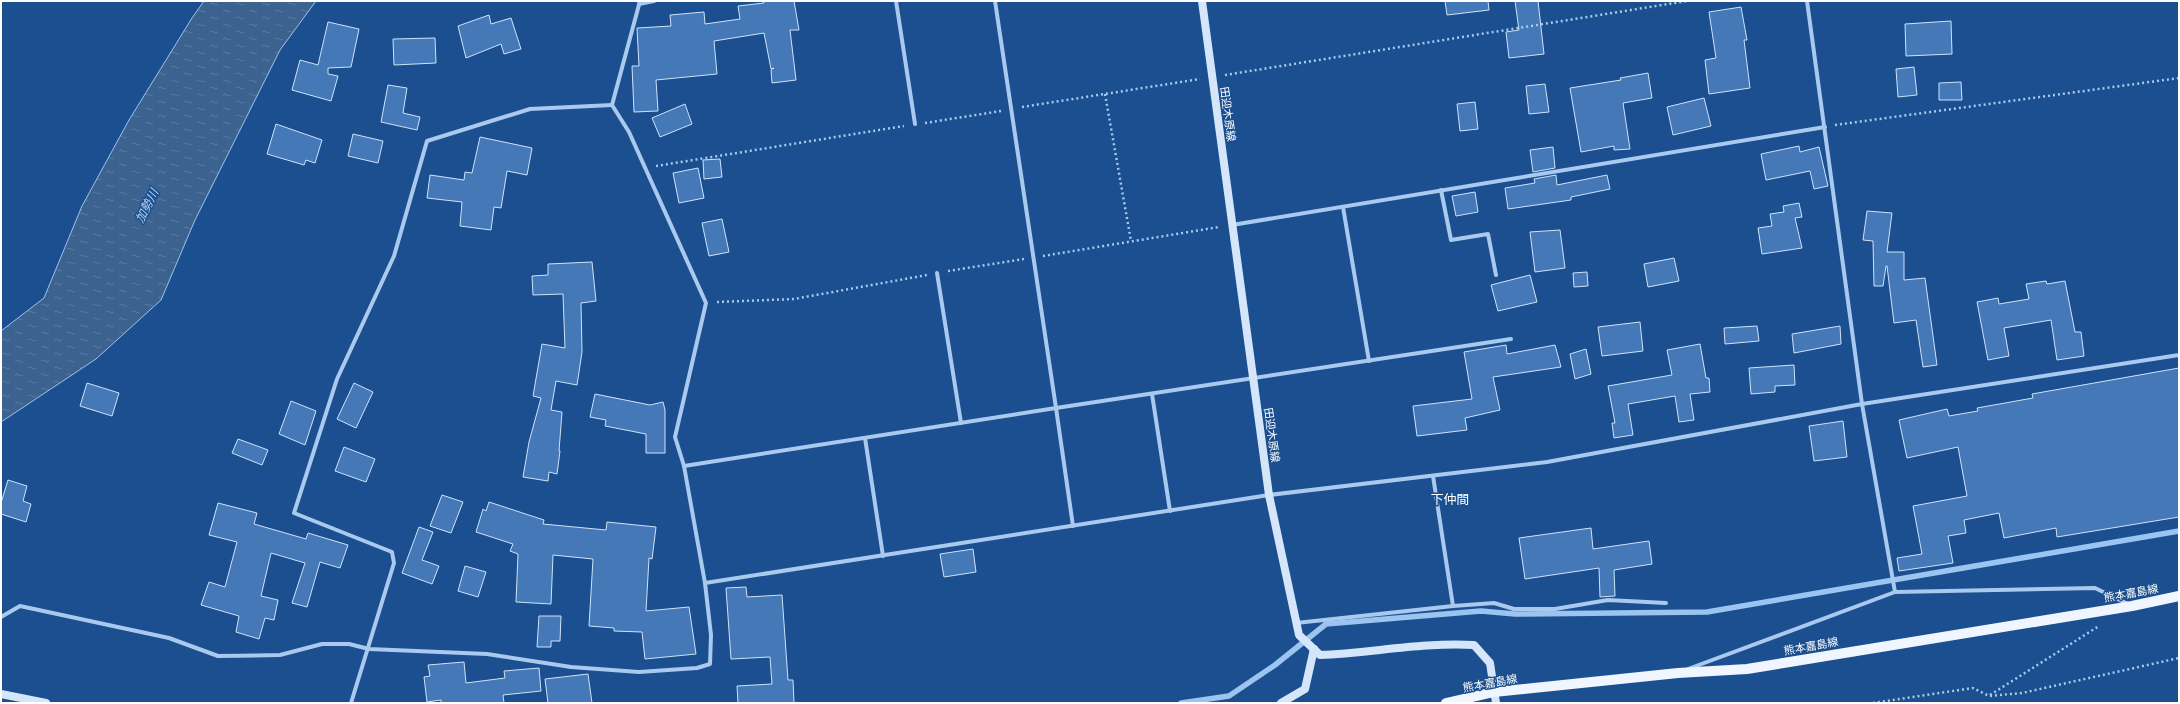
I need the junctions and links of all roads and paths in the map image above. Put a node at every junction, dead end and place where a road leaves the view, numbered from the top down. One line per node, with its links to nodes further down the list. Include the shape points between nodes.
1 (654, 1): 7 (street)
2 (896, 1): 13 (street)
3 (995, 1): 12 (street)
4 (1202, 1): 8 (main road, 田迎木原線)
5 (1687, 1): 8 (path)
6 (1807, 1): 14 (street)
7 (639, 2): 11 (street)
8 (1212, 77): 10 (path); 18 (main road, 田迎木原線)
9 (2179, 78): 14 (path)
10 (1105, 94): 12 (path); 19 (path)
11 (612, 105): 15 (street, via 629,132); 48 (street, via 530,110 427,141 394,256 337,379 294,513 392,552 394,563)
12 (1012, 109): 13 (path); 20 (street)
13 (915, 124): 15 (path)
14 (1825, 127): 16 (street); 29 (street)
15 (645, 168): 23 (street)
16 (1441, 190): 17 (street); 22 (street, via 1451,240 1488,234)
17 (1343, 207): 18 (street); 26 (street)
18 (1232, 225): 19 (path); 27 (main road, 田迎木原線)
19 (1132, 241): 20 (path)
20 (1034, 257): 21 (path); 30 (street)
21 (937, 273): 23 (path, via 794,299); 31 (street)
22 (1496, 275)
23 (706, 303): 33 (street, via 675,437)
24 (1511, 339): 26 (street)
25 (2179, 355): 29 (street)
26 (1369, 361): 27 (street)
27 (1253, 379): 28 (street); 35 (main road, 田迎木原線)
28 (1152, 394): 30 (street); 36 (street)
29 (1862, 404): 34 (street, via 1547,462); 40 (street)
30 (1056, 408): 31 (street); 37 (street)
31 (961, 423): 32 (street)
32 (865, 438): 33 (street); 38 (street)
33 (684, 466): 39 (street)
34 (1433, 476): 35 (street); 43 (street)
35 (1269, 495): 36 (street); 47 (main road, 田迎木原線)
36 (1170, 511): 37 (street)
37 (1073, 526): 38 (street)
38 (883, 556): 39 (street)
39 (705, 583): 48 (street, via 711,635 710,664 697,668 639,672 571,667 487,654)
40 (1895, 592): 44 (street, via 2095,588); 51 (street)
41 (2179, 596): 44 (main road, 熊本嘉島線)
42 (1666, 603): 43 (street, via 1608,600 1555,609 1514,609 1494,603)
43 (1453, 606): 47 (street)
44 (2132, 606): 51 (main road, 熊本嘉島線, via 1747,669)
45 (1, 617): 48 (street, via 20,606 169,638 218,656 280,655 322,644 349,644)
46 (2106, 622): 54 (path)
47 (1296, 623): 49 (main road, 田迎木原線, via 1299,635)
48 (369, 649): 56 (street)
49 (1314, 649): 52 (main road, 田迎木原線, via 1320,655 1356,654 1449,644 1474,645 1490,663); 57 (main road, via 1305,689)
50 (2179, 658): 54 (path, via 2022,693)
51 (1678, 673): 52 (main road, 熊本嘉島線)
52 (1494, 692): 58 (main road, 熊本嘉島線); 59 (main road)
53 (1, 694): 55 (main road)
54 (1988, 696): 60 (path, via 1973,688)
55 (46, 703)
56 (351, 703)
57 (1281, 703)
58 (1446, 703)
59 (1496, 703)
60 (1873, 703)

